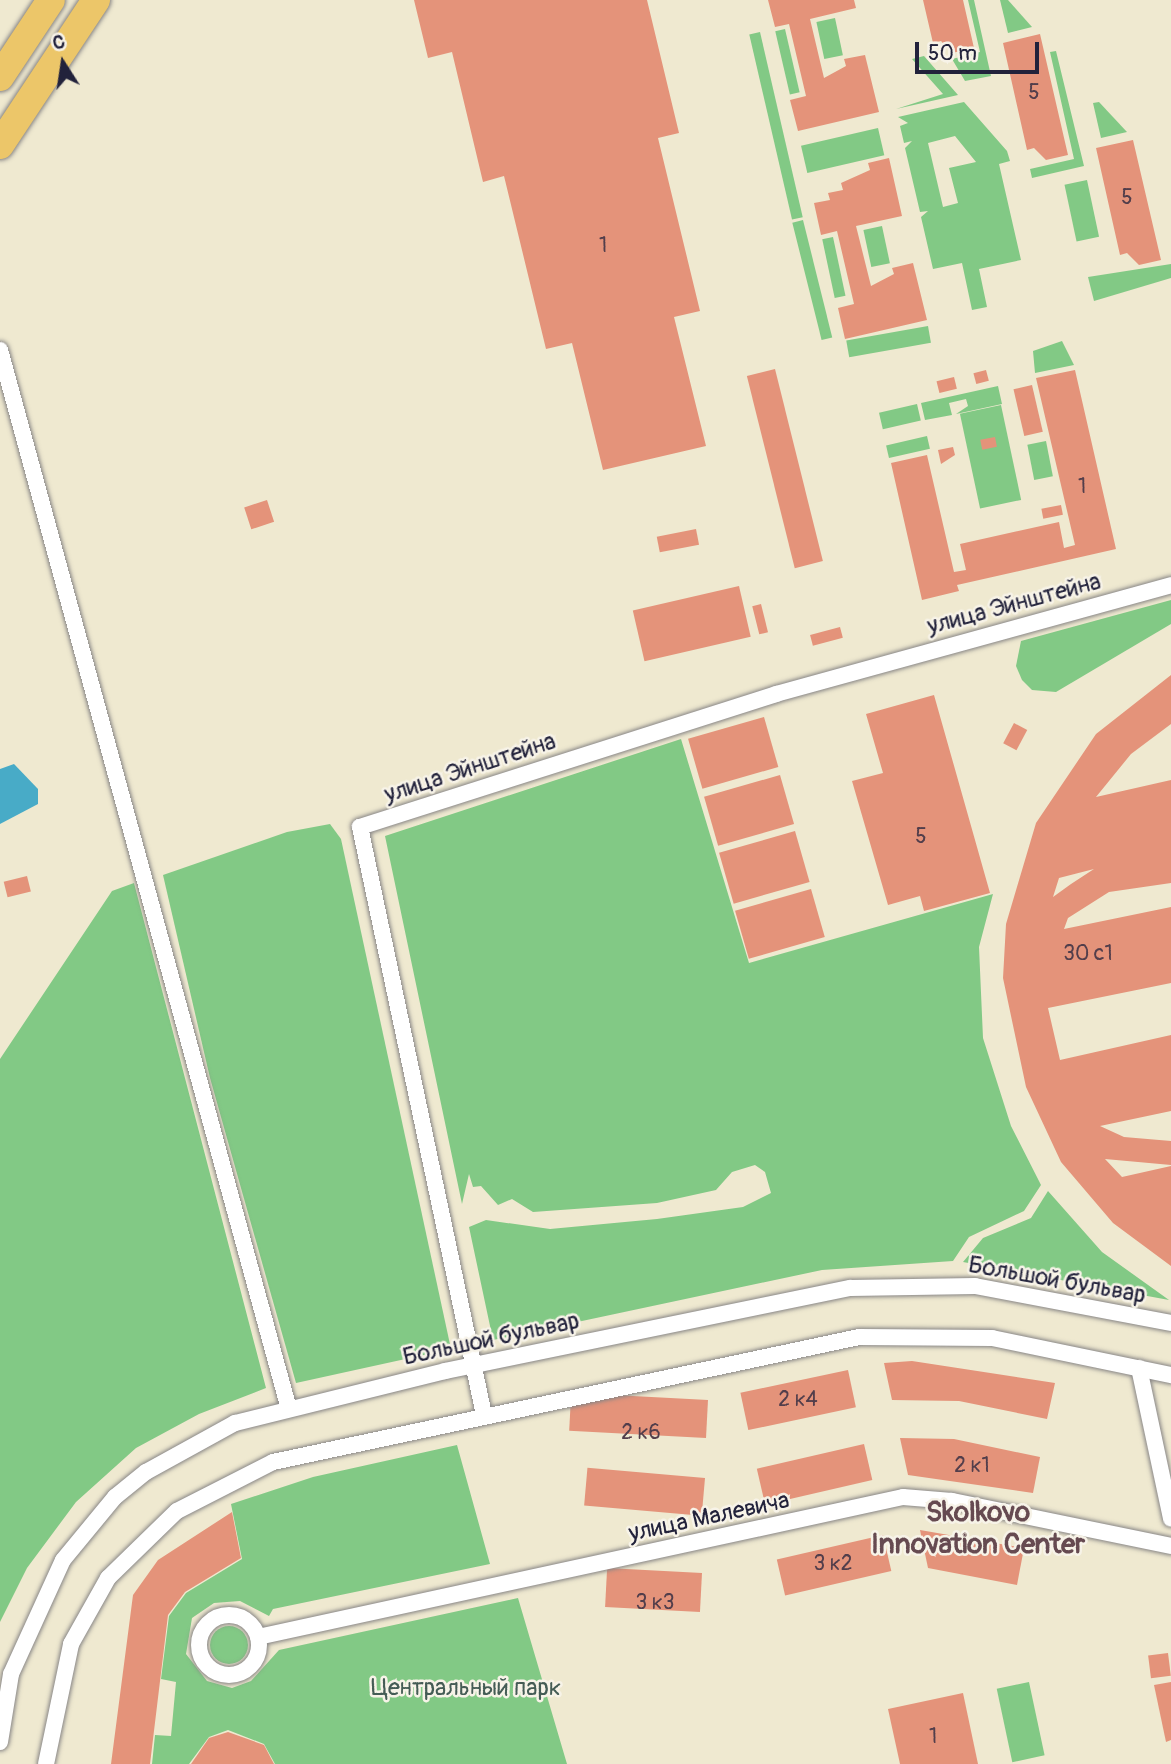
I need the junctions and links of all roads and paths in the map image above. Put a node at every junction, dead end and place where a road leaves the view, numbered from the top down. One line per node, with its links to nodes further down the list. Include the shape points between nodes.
1 (34, 0): 4 (street)
2 (51, 0): 4 (highway)
3 (96, 0): 6 (highway)
4 (16, 53): 5 (highway)
5 (0, 77)
6 (0, 145)
7 (0, 350): 13 (street)
8 (1171, 585): 10 (street, улица Эйнштейна, via 776,694 359,827)
9 (1171, 1322): 10 (street, Большой бульвар, via 975,1286 889,1285 802,1296)
10 (472, 1366): 13 (street, Большой бульвар); 14 (street, улица Эйнштейна)
11 (1139, 1368): 12 (street); 14 (street, via 992,1338 899,1334); 15 (street)
12 (1171, 1375)
13 (288, 1406): 18 (street, Большой бульвар, via 171,1453 90,1526 39,1601 11,1674)
14 (484, 1415): 19 (street, via 273,1462 177,1511 108,1578 82,1619 61,1679)
15 (1171, 1519)
16 (1171, 1546): 17 (street, улица Малевича, via 952,1501 903,1497)
17 (258, 1637)
18 (0, 1742)
19 (46, 1764)

